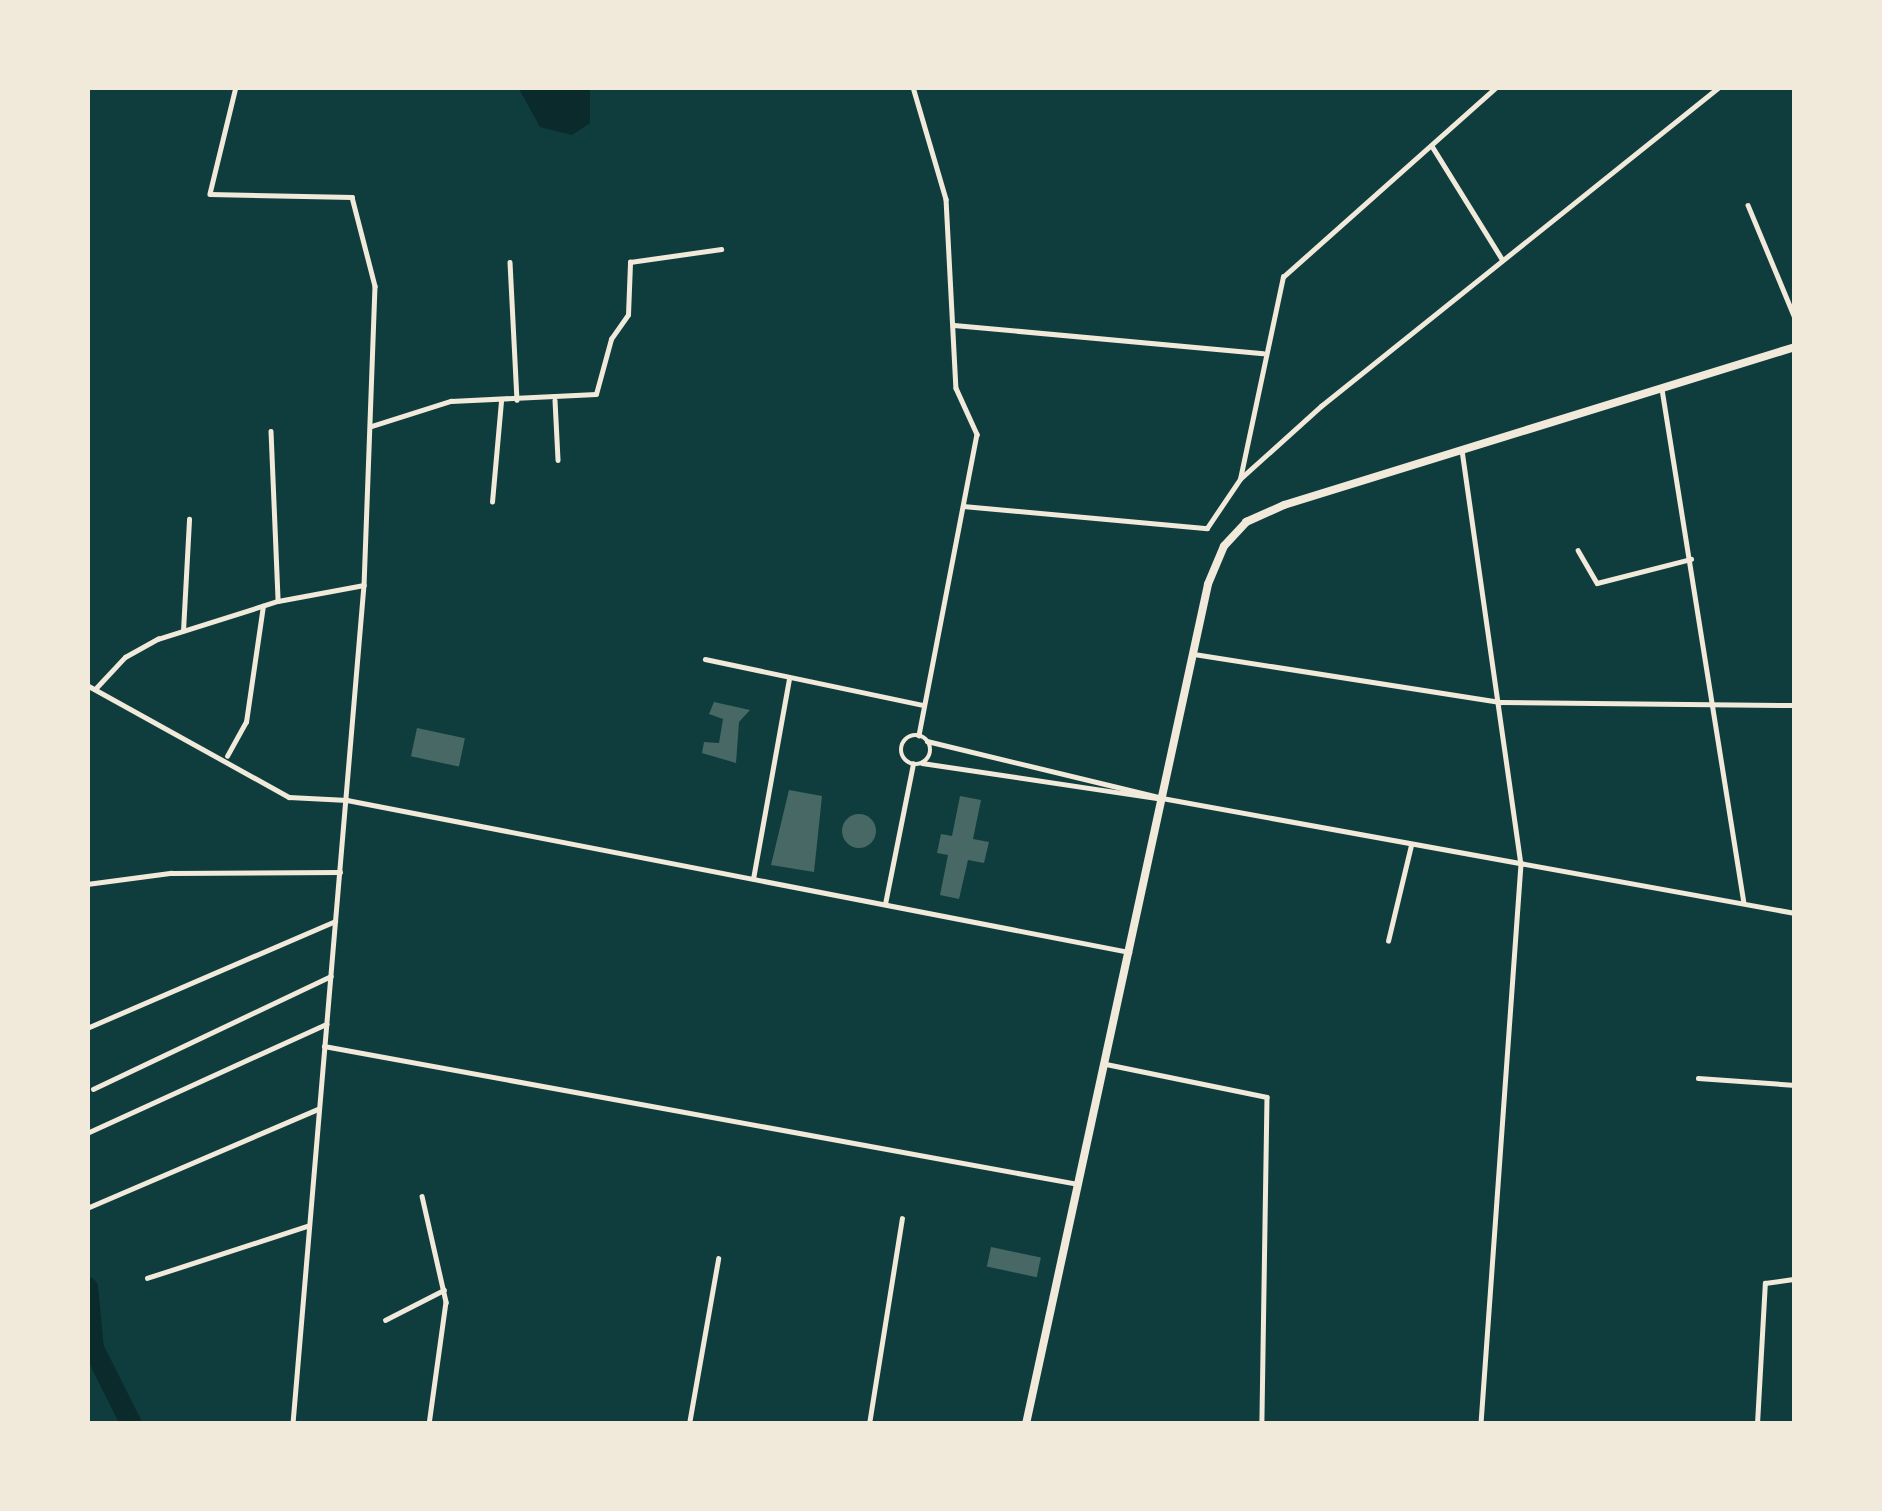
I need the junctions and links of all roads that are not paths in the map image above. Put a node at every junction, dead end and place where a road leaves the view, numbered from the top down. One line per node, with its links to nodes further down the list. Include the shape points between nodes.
1 (236, 87): 18 (street, via 208,180 212,197 357,201 375,286)
2 (913, 87): 11 (street, via 946,199)
3 (1496, 87): 5 (street)
4 (1719, 87): 8 (street)
5 (1432, 146): 8 (street); 13 (street, via 1283,277)
6 (1748, 205): 10 (street)
7 (721, 249): 15 (street, via 630,262 628,315 610,339 602,388)
8 (1503, 261): 22 (street)
9 (510, 262): 17 (street)
10 (1795, 318)
11 (954, 325): 13 (street); 24 (street, via 956,388 976,434)
12 (1795, 346): 14 (main road)
13 (1263, 353): 22 (street)
14 (1662, 389): 20 (main road); 27 (street)
15 (555, 400): 17 (street); 21 (street)
16 (501, 401): 17 (street); 18 (street, via 451,401); 23 (street)
17 (517, 401)
18 (372, 426): 28 (street)
19 (271, 431): 29 (street)
20 (1462, 450): 32 (main road, via 1246,522 1215,563); 37 (street)
21 (558, 460)
22 (1240, 479): 24 (street, via 1214,521 1199,529)
23 (492, 502)
24 (963, 506): 39 (street)
25 (189, 519): 31 (street)
26 (1578, 550): 27 (street, via 1597,583)
27 (1691, 559): 40 (street)
28 (364, 585): 29 (street); 47 (street)
29 (278, 601): 30 (street)
30 (263, 606): 31 (street); 43 (street, via 246,722)
31 (183, 632): 36 (street, via 137,648)
32 (1194, 654): 37 (street); 46 (main road)
33 (705, 659): 34 (street)
34 (789, 678): 39 (street); 51 (street)
35 (87, 685): 36 (street)
36 (94, 689): 43 (street)
37 (1501, 702): 40 (street); 49 (street)
38 (1795, 705): 40 (street)
39 (925, 706): 41 (street)
40 (1714, 709): 53 (street)
41 (919, 735): 42 (street); 45 (street, via 901,747)
42 (927, 741): 44 (street); 46 (street)
43 (227, 756): 47 (street, via 289,796)
44 (922, 763): 45 (street); 46 (street)
45 (913, 764): 54 (street)
46 (1162, 798): 48 (street); 58 (main road)
47 (347, 800): 50 (street); 51 (street)
48 (1411, 845): 49 (street); 57 (street)
49 (1521, 864): 53 (street); 85 (street)
50 (340, 872): 52 (street, via 171,873); 56 (street)
51 (753, 879): 54 (street)
52 (87, 884)
53 (1744, 903): 55 (street)
54 (885, 904): 58 (street)
55 (1795, 913)
56 (336, 920): 59 (street); 61 (street)
57 (1388, 940)
58 (1129, 952): 63 (main road)
59 (331, 976): 60 (street); 66 (street)
60 (326, 1024): 62 (street); 68 (street)
61 (87, 1028)
62 (324, 1046): 67 (street); 69 (street)
63 (1104, 1064): 69 (main road); 84 (street, via 1268,1097)
64 (1698, 1078): 65 (street)
65 (1795, 1085)
66 (93, 1089)
67 (318, 1109): 71 (street); 73 (street)
68 (87, 1133)
69 (1078, 1184): 83 (main road)
70 (422, 1196): 77 (street)
71 (87, 1208)
72 (902, 1219): 82 (street)
73 (307, 1226): 75 (street); 79 (street)
74 (718, 1259): 81 (street)
75 (147, 1278)
76 (1795, 1280): 86 (street, via 1765,1283)
77 (445, 1289): 78 (street); 80 (street)
78 (385, 1320)
79 (293, 1424)
80 (429, 1424)
81 (689, 1424)
82 (869, 1424)
83 (1026, 1424)
84 (1262, 1424)
85 (1481, 1424)
86 (1757, 1424)

